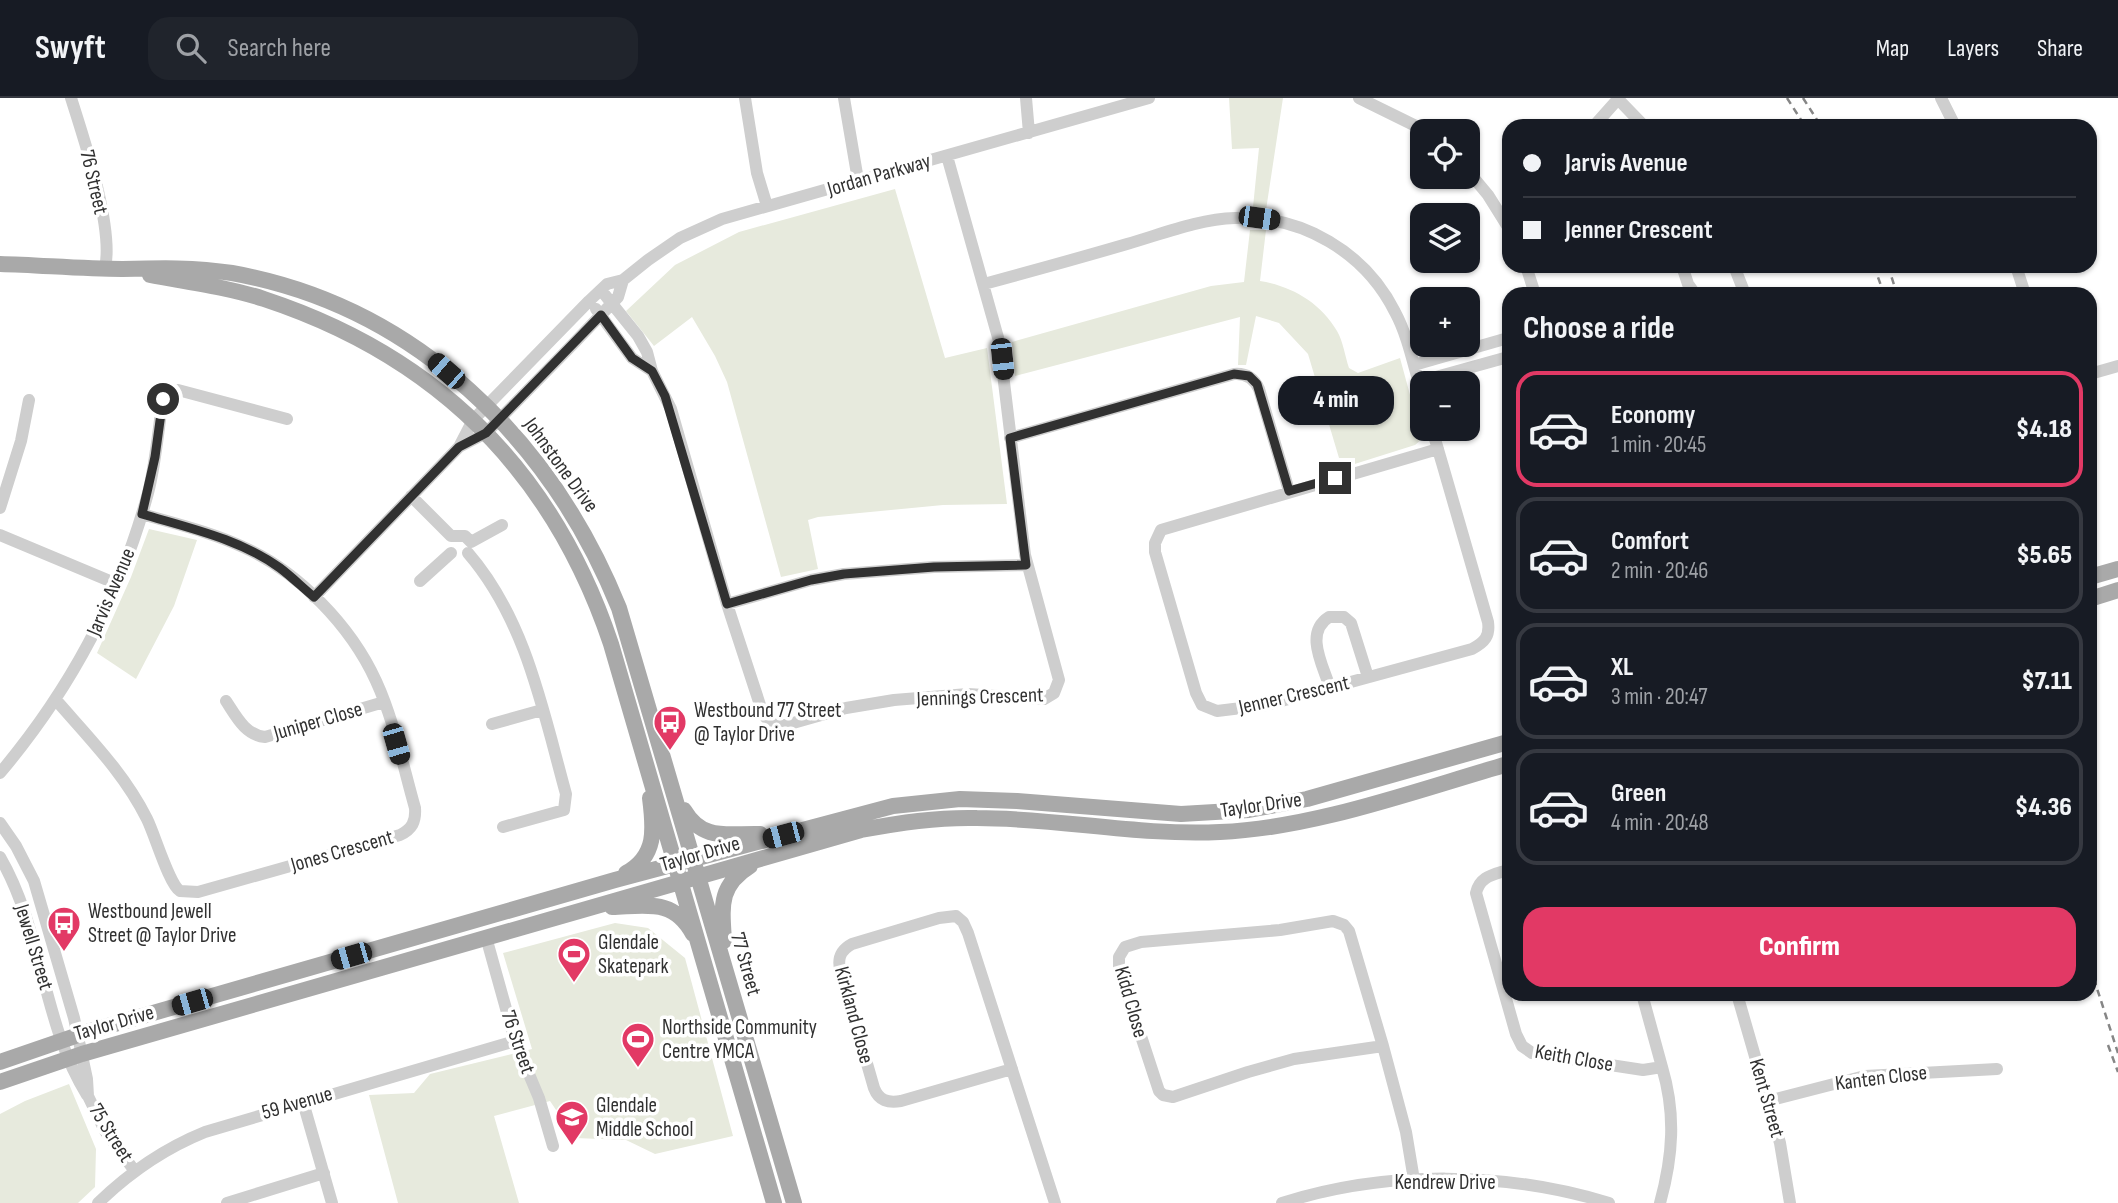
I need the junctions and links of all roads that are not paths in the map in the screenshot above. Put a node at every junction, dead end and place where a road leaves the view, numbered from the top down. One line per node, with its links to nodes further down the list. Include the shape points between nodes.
1 (71, 98): 20 (street, 76 Street, via 95,180)
2 (745, 98): 17 (street)
3 (844, 98): 15 (street)
4 (1026, 98): 13 (street)
5 (1149, 98): 13 (street, Jordan Parkway)
6 (1359, 98): 12 (street)
7 (1618, 98): 9 (street); 10 (street)
8 (1941, 98): 11 (street)
9 (1600, 119)
10 (1638, 119)
11 (1952, 119)
12 (1410, 121)
13 (1029, 133): 14 (street, Jordan Parkway)
14 (947, 156): 15 (street, Jordan Parkway); 22 (street, Jennings Crescent)
15 (858, 180): 17 (street, Jordan Parkway)
16 (1480, 186): 18 (street)
17 (767, 206): 21 (street, Jordan Parkway, via 680,238)
18 (1502, 214)
19 (0, 264): 20 (main road, Johnstone Drive)
20 (112, 268): 36 (main road, Johnstone Drive, via 196,269 302,292 370,321 408,344); 39 (main road, Johnstone Drive, via 215,287 305,314 382,351)
21 (623, 280): 23 (street, Jordan Parkway); 25 (street, Jordan Parkway)
22 (984, 284): 29 (street, via 1202,223 1235,218 1275,220 1326,239 1364,268 1396,313); 41 (street, Jennings Crescent, via 1001,349)
23 (601, 290): 24 (street, Jordan Parkway); 25 (street, Jennings Crescent)
24 (589, 301): 26 (street, Jennings Crescent); 36 (street, Jordan Parkway)
25 (613, 303): 26 (street, Jordan Parkway); 31 (street, Jennings Crescent, via 647,352)
26 (601, 315): 31 (street, Jennings Crescent, via 632,358); 37 (street, Jordan Parkway)
27 (1502, 340): 29 (street)
28 (1502, 359): 33 (street)
29 (1414, 365): 32 (street)
30 (2118, 366): 34 (street)
31 (652, 371): 62 (street, Jennings Crescent, via 671,409)
32 (1415, 371)
33 (1458, 371)
34 (2097, 372)
35 (29, 400): 47 (street)
36 (486, 406): 37 (main road, Johnstone Drive); 39 (street, Jordan Parkway)
37 (499, 418): 40 (street, Jordan Parkway); 74 (main road, Johnstone Drive, via 563,497 604,572 630,641)
38 (287, 419): 48 (street, Jarvis Avenue, via 172,390 163,399)
39 (473, 420): 40 (main road, Johnstone Drive); 43 (street, Jordan Parkway)
40 (486, 433): 43 (street); 71 (main road, Johnstone Drive, via 548,508 588,581)
41 (1010, 438): 45 (street, via 1244,374 1259,389); 54 (street, Jennings Crescent)
42 (1436, 441): 44 (street, Jenner Crescent)
43 (459, 447): 46 (street)
44 (1438, 449): 45 (street, Jenner Crescent); 63 (street, Jenner Crescent, via 1488,635 1472,649)
45 (1289, 491): 64 (street, Jenner Crescent, via 1161,530 1156,552 1196,693 1206,708 1260,706)
46 (411, 496): 51 (street); 60 (street)
47 (0, 508)
48 (142, 514): 58 (street, Jarvis Avenue); 60 (street, Jones Crescent, via 245,547)
49 (502, 525): 52 (street)
50 (0, 535): 58 (street)
51 (451, 536): 52 (street, via 465,536); 53 (street)
52 (469, 547): 53 (street, via 458,556); 68 (street, via 523,645)
53 (451, 553): 57 (street)
54 (1026, 565): 62 (street, via 844,574); 62 (street, Jennings Crescent, via 1059,680 1054,693 1044,699 968,694 894,700 776,725 761,708)
55 (2118, 569): 56 (main road)
56 (2097, 575)
57 (419, 581)
58 (117, 584): 65 (street, Jarvis Avenue)
59 (2118, 590): 61 (main road)
60 (314, 597): 67 (street, Jones Crescent, via 346,633 375,678)
61 (2097, 597)
62 (727, 604)
63 (1368, 677): 64 (street, Jenner Crescent); 64 (street, via 1349,620 1329,617 1317,628 1315,640)
64 (1330, 688)
65 (56, 700): 67 (street, Jones Crescent, via 135,796 174,886 192,894 410,829 415,808); 73 (street, Jarvis Avenue)
66 (226, 701): 67 (street, Juniper Close, via 246,729 265,737)
67 (384, 702)
68 (542, 710): 69 (street); 76 (street, via 566,794 564,810)
69 (492, 723)
70 (1502, 744): 77 (main road, Taylor Drive, via 1307,799 1249,810 1181,814 960,799 893,806)
71 (645, 757): 81 (main road, Johnstone Drive); 84 (main road, via 652,815 649,852 638,867)
72 (1502, 766): 80 (main road, Taylor Drive, via 1313,819 1249,830 1194,832 937,819 861,830)
73 (0, 773)
74 (676, 796): 77 (main road, via 688,816 708,833); 79 (main road, Johnstone Drive)
75 (0, 823): 94 (street, Jewell Street, via 34,881)
76 (503, 827)
77 (783, 835): 79 (main road, Taylor Drive)
78 (0, 857): 95 (street, Jewell Street, via 18,893)
79 (694, 858): 81 (main road, Taylor Drive); 83 (main road, 77 Street)
80 (762, 858): 83 (main road, Taylor Drive); 89 (main road, via 737,874 726,888)
81 (676, 863): 84 (main road, Taylor Drive); 85 (main road, 77 Street)
82 (1502, 872): 90 (street, Keith Close, via 1487,876 1476,893)
83 (699, 877): 85 (main road, Taylor Drive); 89 (main road, 77 Street)
84 (615, 880): 94 (main road, Taylor Drive)
85 (682, 881): 86 (main road, Taylor Drive); 88 (main road, 77 Street)
86 (582, 909): 87 (main road, Taylor Drive); 88 (main road, via 669,908 683,918)
87 (486, 937): 96 (street, 76 Street); 98 (main road, Taylor Drive)
88 (704, 956): 113 (main road, 77 Street)
89 (726, 975): 114 (main road, 77 Street)
90 (1502, 985)
91 (1507, 1001): 100 (street, Keith Close, via 1516,1034 1532,1053 1643,1070)
92 (1644, 1001): 100 (street)
93 (1739, 1001): 105 (street, Kent Street)
94 (77, 1035): 95 (main road, Taylor Drive); 98 (street, Jewell Street)
95 (61, 1040): 98 (street, Jewell Street); 99 (main road, Taylor Drive)
96 (515, 1041): 104 (street, 59 Avenue); 106 (street, 76 Street)
97 (1383, 1046): 97 (street, Kidd Close, via 1294,1059 1168,1097 1157,1086 1119,969 1120,951 1135,942 1340,922 1351,937); 109 (street, Kidd Close)
98 (74, 1056): 103 (main road, Taylor Drive); 107 (street, 75 Street, via 105,1131)
99 (0, 1062)
100 (1662, 1067): 118 (street, via 1673,1132)
101 (1012, 1069): 101 (street, Kirkland Close, via 968,933 959,919 939,918 852,944 842,952 838,962 841,974 880,1098 901,1101); 115 (street, Kirkland Close)
102 (1997, 1069): 105 (street, Kanten Close, via 1865,1076)
103 (0, 1082)
104 (303, 1101): 107 (street, 59 Avenue, via 205,1132); 108 (street)
105 (1768, 1101): 119 (street, Kent Street)
106 (553, 1146)
107 (134, 1170): 110 (street, 59 Avenue)
108 (324, 1173): 111 (street); 112 (street)
109 (1414, 1180): 116 (street, Kendrew Drive, via 1331,1190); 117 (street, Kendrew Drive, via 1506,1182)
110 (98, 1203)
111 (227, 1203)
112 (332, 1203)
113 (774, 1203)
114 (794, 1203)
115 (1055, 1203)
116 (1282, 1203)
117 (1609, 1203)
118 (1660, 1203)
119 (1790, 1203)

